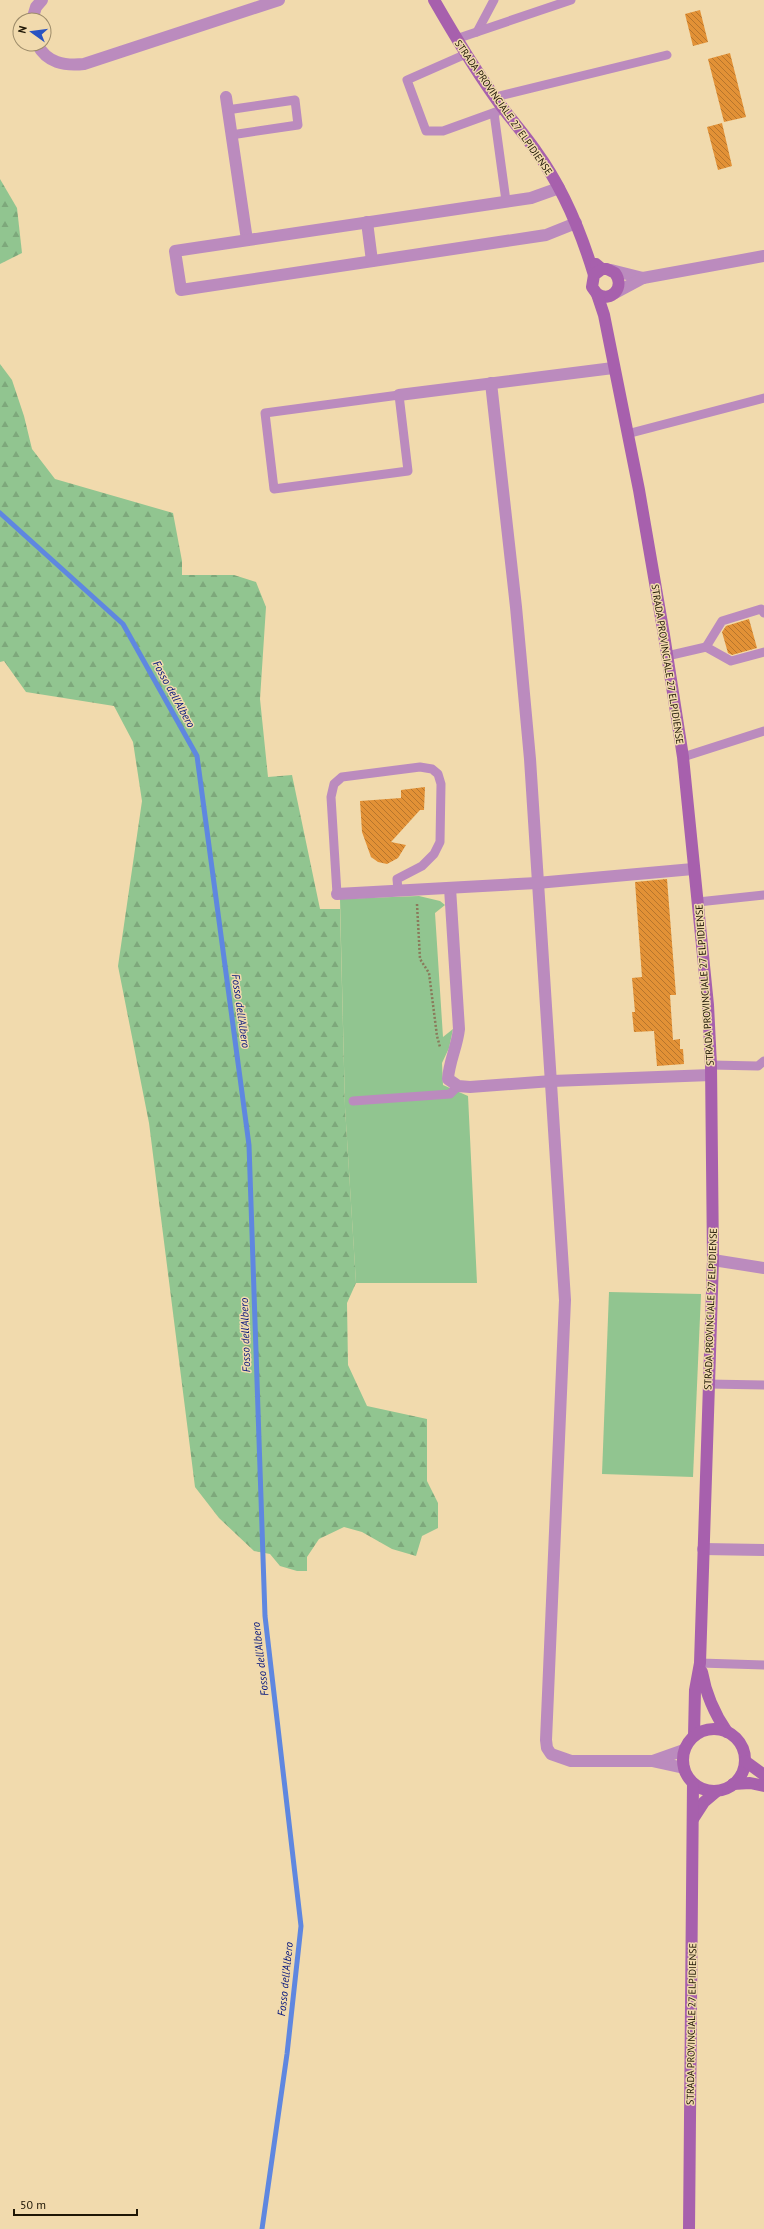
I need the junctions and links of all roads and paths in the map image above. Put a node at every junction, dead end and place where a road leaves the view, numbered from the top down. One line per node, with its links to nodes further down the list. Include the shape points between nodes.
1 (42, 0): 6 (street)
2 (278, 0): 9 (street, via 84,64 68,66 53,61)
3 (434, 0): 8 (main road, STRADA PROVINCIALE 27 ELPIDIENSE)
4 (494, 0): 7 (lane)
5 (572, 0): 7 (lane)
6 (34, 12)
7 (477, 32): 8 (lane)
8 (456, 39): 10 (main road, STRADA PROVINCIALE 27 ELPIDIENSE)
9 (42, 52)
10 (466, 54): 13 (main road, STRADA PROVINCIALE 27 ELPIDIENSE); 15 (lane, via 407,80 426,131 443,131)
11 (666, 55): 13 (lane)
12 (226, 97): 14 (street)
13 (495, 97): 15 (main road, STRADA PROVINCIALE 27 ELPIDIENSE)
14 (227, 110): 16 (street); 16 (lane, via 295,100 297,112 298,125)
15 (499, 111): 17 (main road, STRADA PROVINCIALE 27 ELPIDIENSE, via 537,152); 18 (lane)
16 (231, 135): 21 (street)
17 (559, 188): 18 (street, via 532,198); 20 (main road, STRADA PROVINCIALE 27 ELPIDIENSE)
18 (506, 201): 19 (street)
19 (367, 222): 21 (street); 23 (street)
20 (576, 223): 23 (street, via 546,235); 24 (main road, STRADA PROVINCIALE 27 ELPIDIENSE, via 589,259)
21 (246, 240): 23 (street, via 175,251 181,290)
22 (764, 256): 25 (street)
23 (372, 261)
24 (600, 272): 25 (street); 26 (main road, STRADA PROVINCIALE 27 ELPIDIENSE, via 592,287); 26 (main road, STRADA PROVINCIALE 27 ELPIDIENSE, via 615,273 619,282)
25 (643, 278): 26 (street)
26 (606, 294): 27 (main road, STRADA PROVINCIALE 27 ELPIDIENSE, via 604,315)
27 (613, 368): 28 (street); 31 (main road, STRADA PROVINCIALE 27 ELPIDIENSE)
28 (491, 383): 29 (street); 39 (street, via 530,759)
29 (399, 395): 29 (lane, via 408,471 274,489 265,413)
30 (764, 398): 31 (lane)
31 (627, 434): 35 (main road, STRADA PROVINCIALE 27 ELPIDIENSE)
32 (764, 613): 33 (lane, via 761,609 722,621)
33 (706, 647): 34 (lane, via 731,662); 35 (lane)
34 (764, 652)
35 (667, 656): 37 (main road, STRADA PROVINCIALE 27 ELPIDIENSE)
36 (764, 731): 37 (lane)
37 (682, 757): 38 (main road, STRADA PROVINCIALE 27 ELPIDIENSE)
38 (693, 869): 39 (street); 45 (main road, STRADA PROVINCIALE 27 ELPIDIENSE)
39 (537, 883): 40 (street); 49 (street)
40 (450, 888): 41 (street); 50 (street, via 459,1029 457,1046 449,1065 448,1079)
41 (398, 890): 42 (street); 42 (lane, via 397,879 422,866 434,854 440,842 441,784 438,774 432,769 420,767 342,777 334,784 331,797)
42 (337, 894)
43 (764, 895): 45 (lane)
44 (417, 902): 46 (path, via 420,959 429,973)
45 (698, 902): 48 (main road, STRADA PROVINCIALE 27 ELPIDIENSE)
46 (441, 1054)
47 (764, 1061): 48 (lane, via 758,1066)
48 (711, 1070): 49 (street); 52 (main road, STRADA PROVINCIALE 27 ELPIDIENSE)
49 (552, 1081): 50 (street); 63 (street, via 565,1300 547,1748 551,1754 571,1761)
50 (458, 1086): 51 (lane, via 450,1094)
51 (353, 1101)
52 (713, 1260): 53 (street); 54 (main road, STRADA PROVINCIALE 27 ELPIDIENSE)
53 (764, 1268)
54 (708, 1384): 55 (lane); 56 (main road, STRADA PROVINCIALE 27 ELPIDIENSE)
55 (764, 1385)
56 (703, 1549): 57 (street); 58 (main road, STRADA PROVINCIALE 27 ELPIDIENSE)
57 (764, 1550)
58 (700, 1663): 59 (lane); 60 (main road, STRADA PROVINCIALE 27 ELPIDIENSE, via 705,1689 714,1713); 61 (main road, STRADA PROVINCIALE 27 ELPIDIENSE, via 695,1690)
59 (764, 1665)
60 (728, 1732): 61 (main road, via 710,1729); 64 (main road, STRADA PROVINCIALE 27 ELPIDIENSE, via 740,1744)
61 (694, 1736): 62 (main road)
62 (684, 1750): 63 (street); 65 (main road)
63 (652, 1761): 65 (street)
64 (745, 1761): 66 (main road); 68 (main road, via 740,1777)
65 (684, 1768): 67 (main road)
66 (764, 1775)
67 (693, 1783): 70 (main road, via 704,1789); 71 (main road, STRADA PROVINCIALE 27 ELPIDIENSE)
68 (733, 1784): 69 (main road, via 750,1783); 70 (main road)
69 (764, 1786)
70 (717, 1791): 71 (main road, via 704,1802)
71 (693, 1819): 72 (main road, STRADA PROVINCIALE 27 ELPIDIENSE)
72 (689, 2229)

